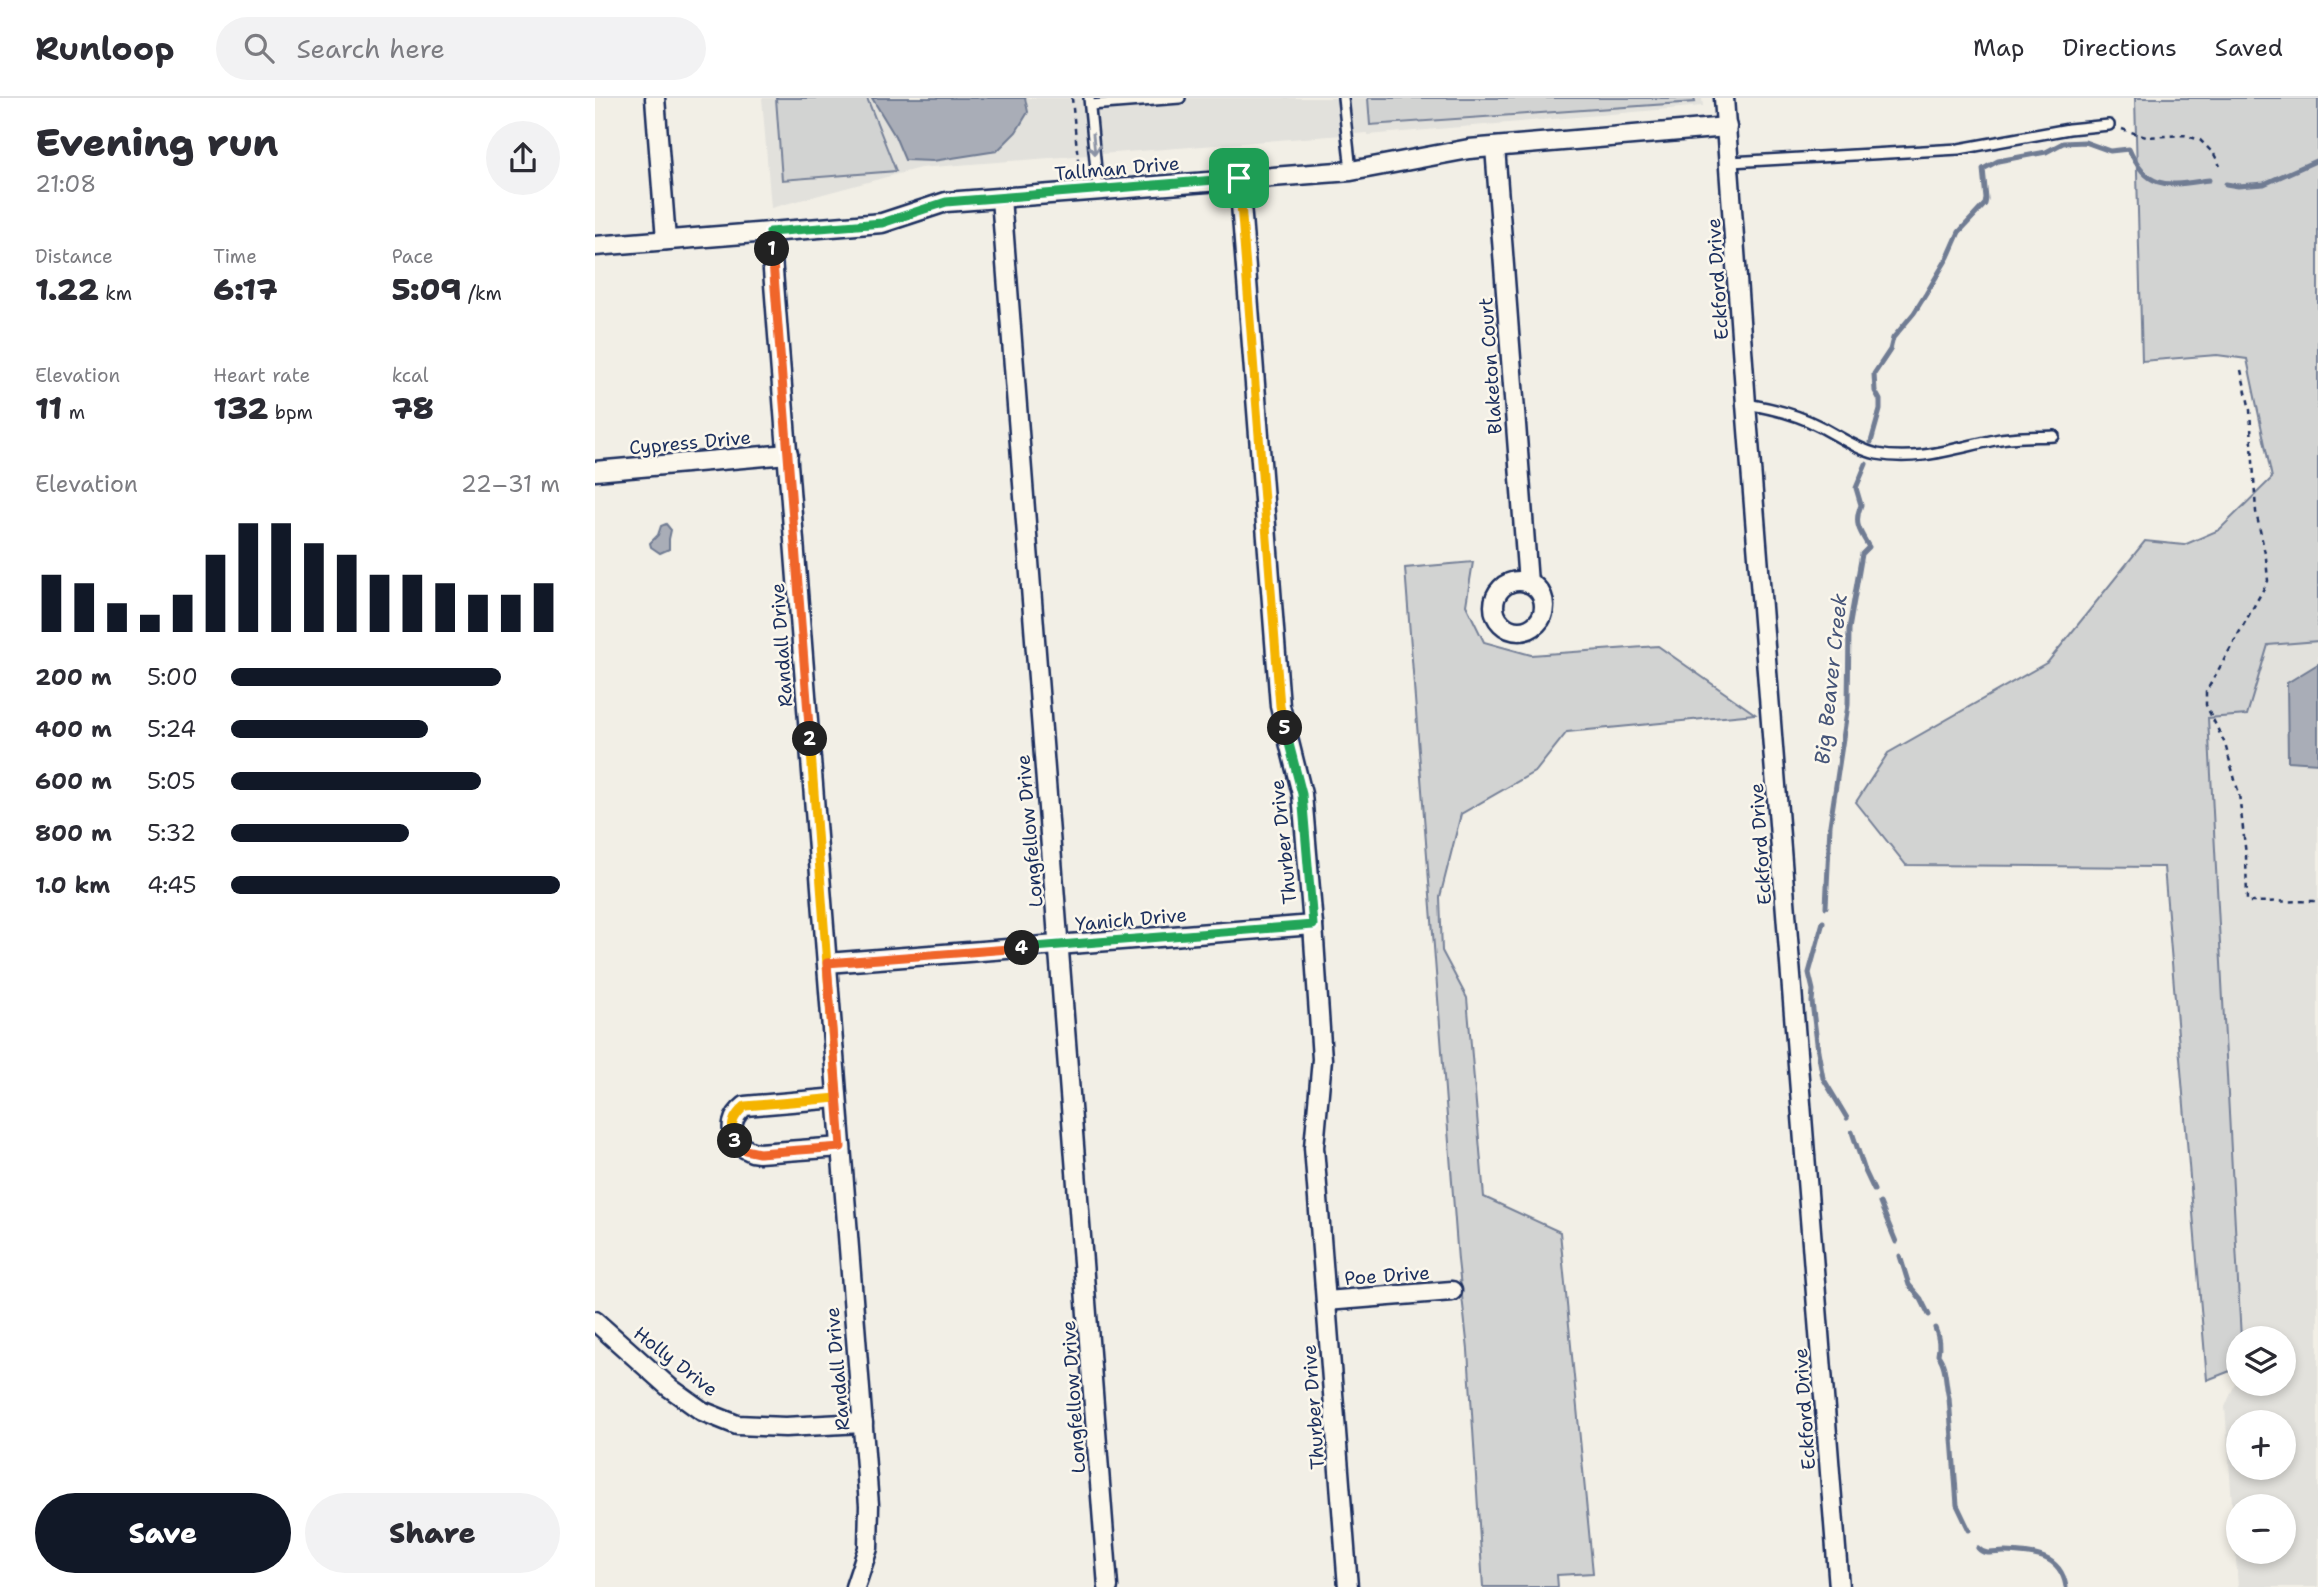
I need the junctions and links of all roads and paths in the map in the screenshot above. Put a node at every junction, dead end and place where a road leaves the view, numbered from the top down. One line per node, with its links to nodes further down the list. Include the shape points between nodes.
1 (655, 98): 18 (street)
2 (1072, 98): 10 (path)
3 (1180, 98): 6 (lane)
4 (1343, 98): 13 (lane)
5 (1724, 98): 8 (street, Eckford Drive)
6 (1090, 102): 15 (lane, one-way to 15)
7 (2109, 125): 11 (lane, via 1959,149); 12 (path, via 2146,137 2184,135 2200,140)
8 (1727, 127): 9 (street, Tallman Drive); 11 (street, Eckford Drive)
9 (1495, 147): 13 (street, Tallman Drive); 25 (street, Blaketon Court)
10 (1078, 160)
11 (1730, 162): 21 (street, Eckford Drive)
12 (2220, 166)
13 (1351, 171): 14 (street, Tallman Drive)
14 (1239, 178): 15 (street, Tallman Drive); 27 (street, Thurber Drive, via 1280,706 1302,794)
15 (1098, 190): 16 (street, Tallman Drive)
16 (1001, 198): 17 (street, Tallman Drive, via 936,204 882,223); 28 (street, Longfellow Drive)
17 (770, 232): 18 (street, Tallman Drive); 23 (street, Randall Drive)
18 (666, 240): 19 (street, Tallman Drive)
19 (595, 246)
20 (2241, 370): 26 (path, via 2250,410 2256,512 2268,580 2206,692 2206,705 2225,744 2239,794 2248,901)
21 (1746, 404): 22 (lane, via 1774,408 1875,453 1901,457 1997,439); 39 (street, Eckford Drive)
22 (2054, 436)
23 (788, 454): 24 (street, Cypress Drive); 29 (street, Randall Drive)
24 (595, 471)
25 (1528, 583)
26 (2318, 901)
27 (1313, 925): 28 (street, Yanich Drive); 33 (street, Thurber Drive, via 1322,1059 1314,1147)
28 (1059, 945): 29 (street, Yanich Drive); 37 (street, Longfellow Drive)
29 (827, 963): 30 (street, Randall Drive)
30 (837, 1098): 31 (street, Randall Drive); 31 (street, via 745,1106 733,1119 732,1128 736,1144 752,1152)
31 (841, 1147): 35 (street, Randall Drive)
32 (1452, 1291): 33 (street, Poe Drive)
33 (1326, 1301): 38 (street, Thurber Drive)
34 (595, 1321): 35 (street, Holly Drive, via 670,1388 702,1411 737,1425)
35 (863, 1423): 36 (street, Randall Drive, via 870,1528)
36 (855, 1587)
37 (1108, 1587)
38 (1348, 1587)
39 (1839, 1587)

